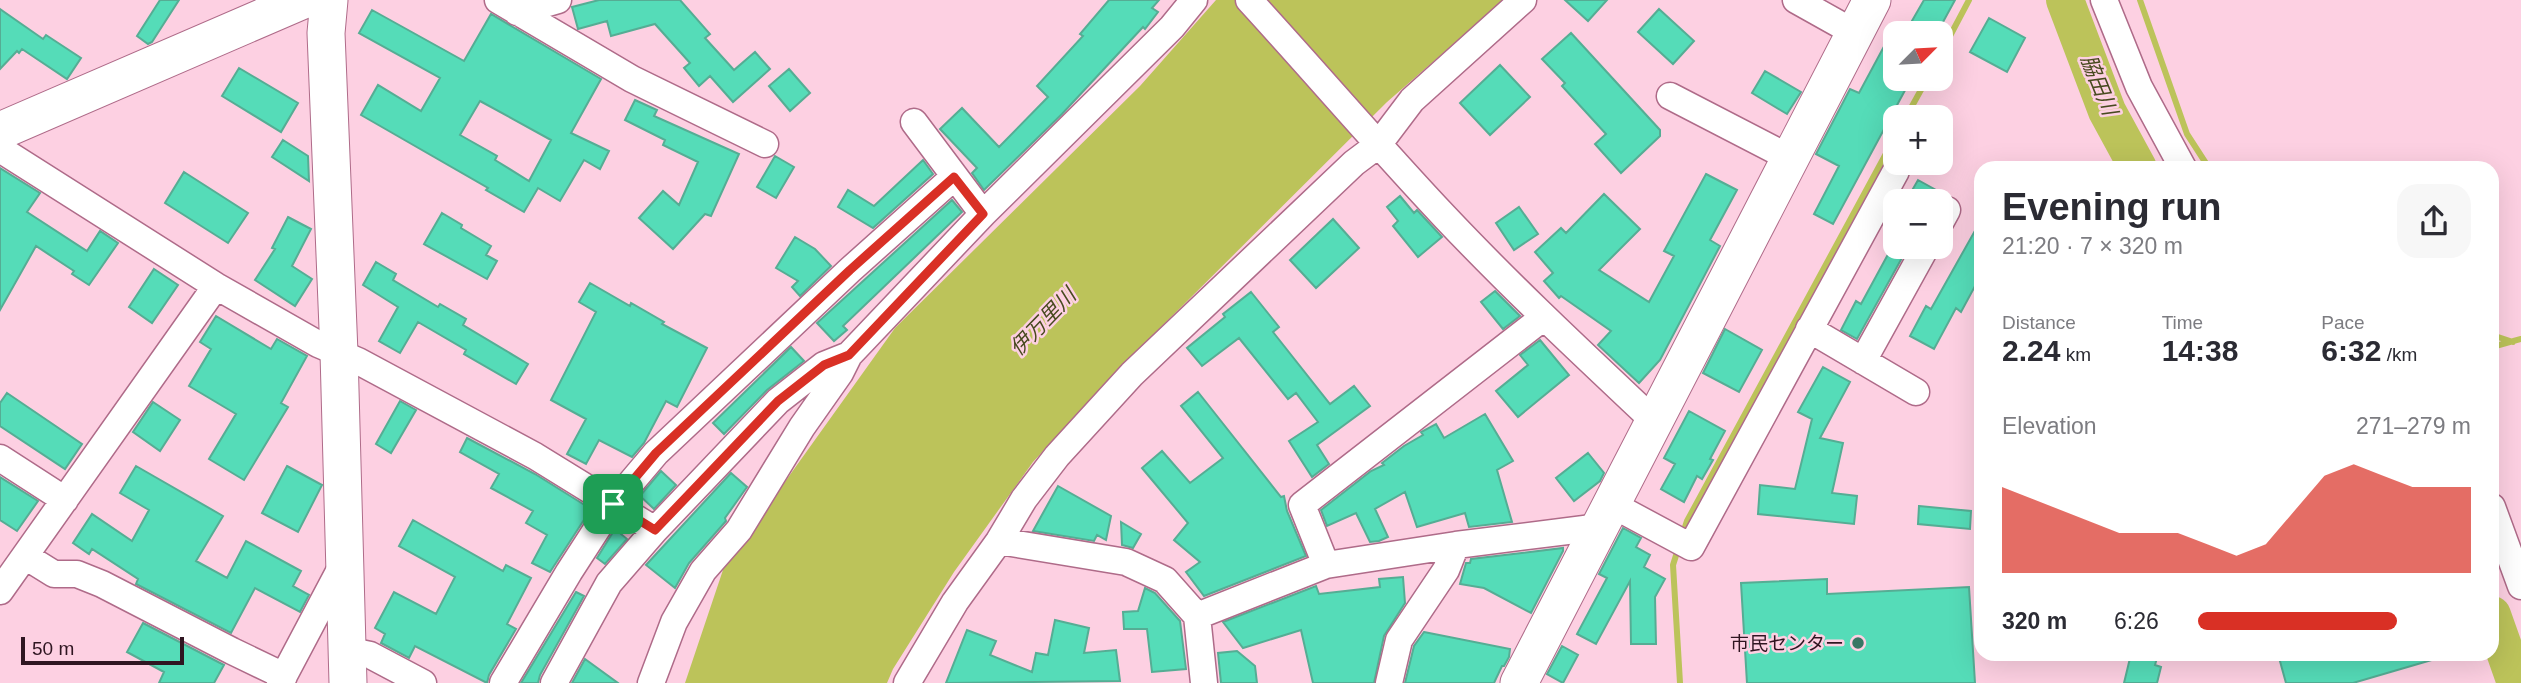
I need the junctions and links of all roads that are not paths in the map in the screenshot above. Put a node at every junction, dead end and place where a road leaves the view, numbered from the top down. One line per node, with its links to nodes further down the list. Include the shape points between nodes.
1 (303, 0): 14 (street)
2 (329, 0): 27 (street, via 326,33)
3 (558, 0): 10 (street)
4 (1194, 0): 22 (street)
5 (1250, 0): 15 (street)
6 (1523, 0): 15 (street)
7 (1796, 0): 11 (street)
8 (1872, 0): 11 (street)
9 (2104, 0): 19 (street, via 2139,87)
10 (508, 6): 16 (street, via 632,79)
11 (1855, 33): 18 (street)
12 (1670, 96): 18 (street)
13 (914, 122): 21 (street)
14 (0, 131)
15 (1374, 140): 25 (street); 38 (street, via 1132,374 1056,456)
16 (765, 144)
17 (0, 149): 24 (street)
18 (1790, 158): 31 (street)
19 (2179, 161)
20 (1894, 175): 26 (street)
21 (954, 177): 22 (street); 34 (street, via 656,453)
22 (983, 214): 28 (street)
23 (1919, 259): 29 (street)
24 (216, 286): 27 (street); 33 (street)
25 (1544, 317): 31 (street); 42 (street, via 1302,506)
26 (1809, 329): 29 (street); 35 (street, via 1681,542)
27 (339, 353): 34 (street, via 524,450); 41 (street)
28 (849, 355): 37 (street, via 824,365 778,401); 51 (street, via 739,530 704,571 674,622)
29 (1863, 361): 30 (street)
30 (1916, 392)
31 (1654, 421): 35 (street)
32 (0, 458): 33 (street)
33 (65, 500): 40 (street)
34 (613, 504): 37 (street); 49 (street)
35 (1606, 515): 39 (street); 55 (street)
36 (2499, 526): 43 (street)
37 (655, 530): 50 (street, via 609,583)
38 (999, 541): 45 (street, via 1126,562 1165,580); 52 (street)
39 (1456, 544): 42 (street); 54 (street, via 1446,570 1399,640)
40 (24, 556): 44 (street); 47 (street, via 54,574 77,574 102,583)
41 (343, 564): 46 (street); 47 (street)
42 (1326, 565): 45 (street)
43 (2521, 586)
44 (0, 592)
45 (1197, 617): 53 (street)
46 (347, 666): 48 (street, via 370,655)
47 (282, 679)
48 (423, 683)
49 (503, 683)
50 (554, 683)
51 (650, 683)
52 (906, 683)
53 (1204, 683)
54 (1389, 683)
55 (1519, 683)

